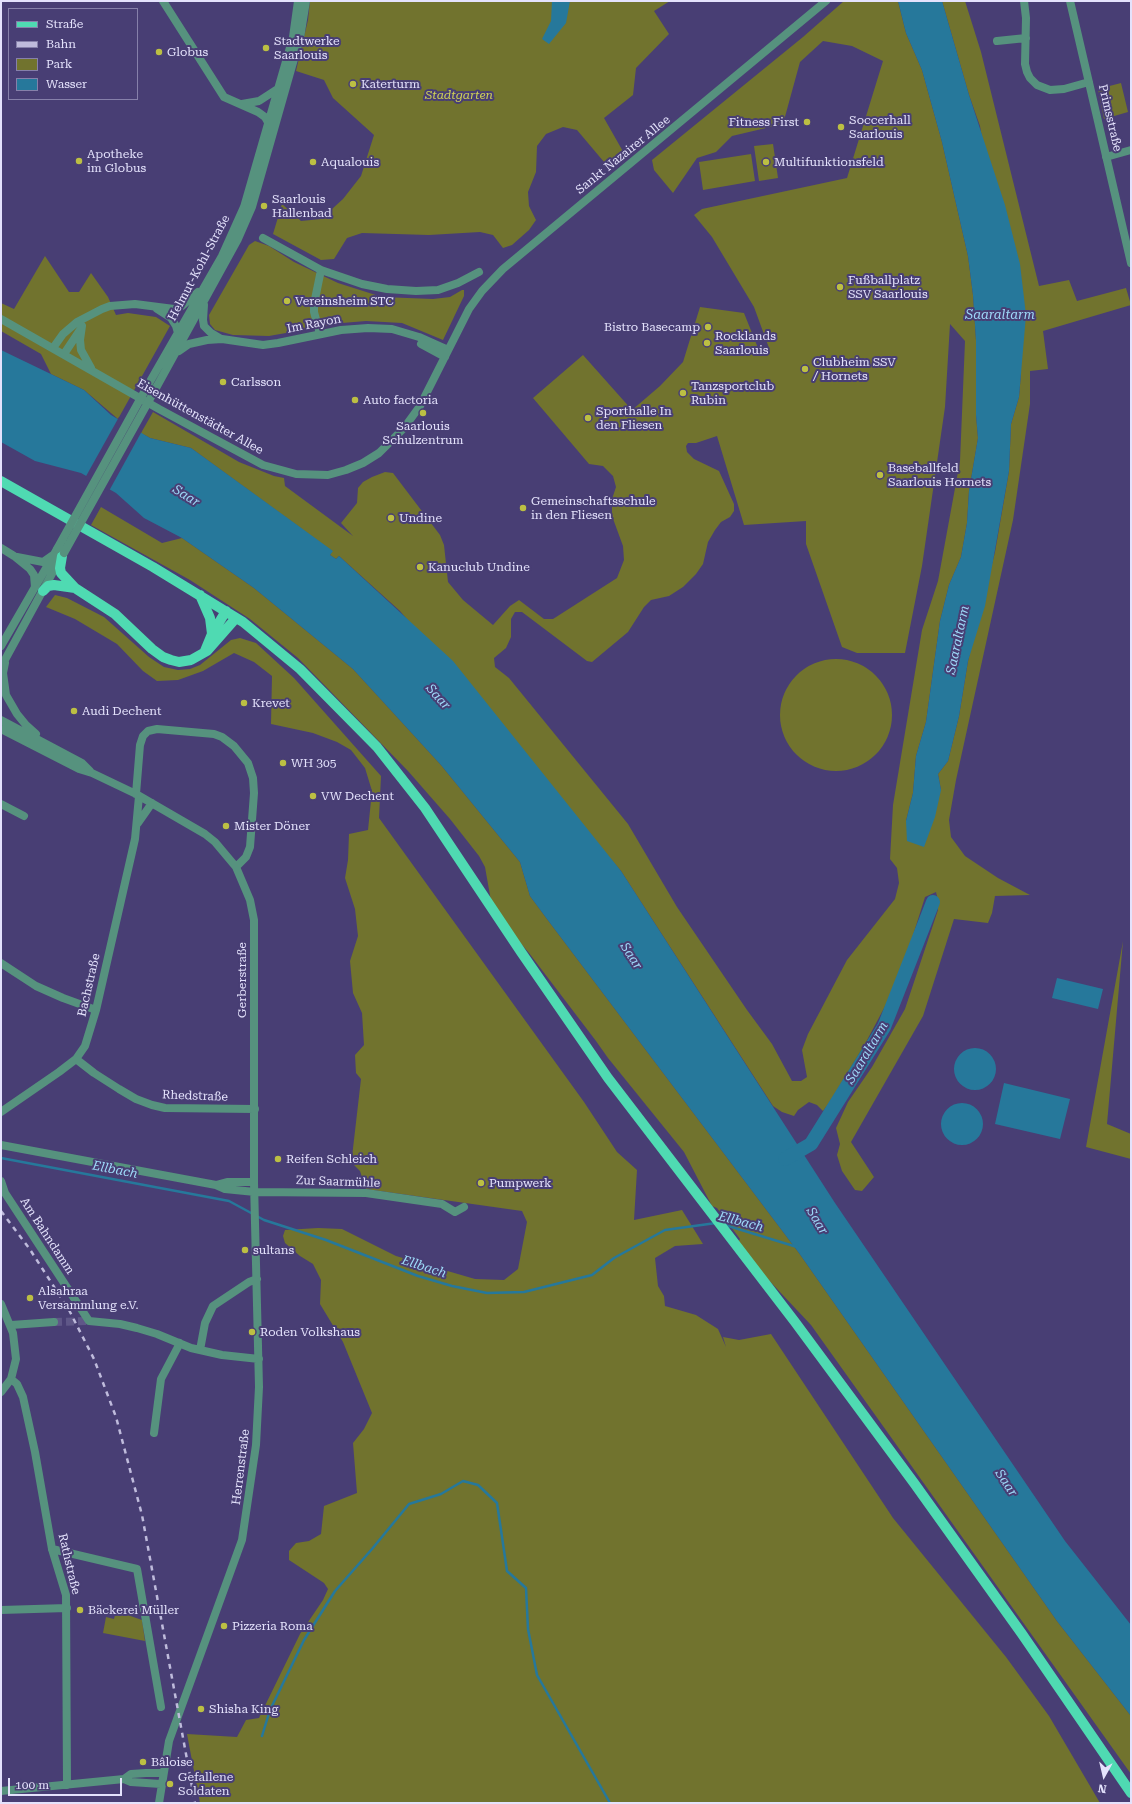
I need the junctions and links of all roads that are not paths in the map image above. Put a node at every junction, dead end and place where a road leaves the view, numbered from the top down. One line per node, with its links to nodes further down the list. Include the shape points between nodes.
1 (298, 1): 10 (street, Helmut-Kohl-Straße, via 293,37)
2 (306, 1): 20 (street, Helmut-Kohl-Straße, via 300,38 248,218)
3 (826, 1): 30 (street, Sankt Nazairer Allee, via 503,269 482,291)
4 (1024, 1): 7 (street)
5 (1070, 1): 9 (street, Primsstraße)
6 (167, 3): 11 (street, via 220,92 229,100)
7 (1026, 38): 8 (street); 9 (street, via 1025,64 1027,72 1037,85 1056,90)
8 (997, 41)
9 (1090, 82): 14 (street, Primsstraße)
10 (279, 88): 11 (street, via 260,101); 12 (street, Helmut-Kohl-Straße)
11 (242, 104): 12 (street, via 265,117)
12 (269, 124): 19 (street, Helmut-Kohl-Straße, via 244,207)
13 (1131, 150): 14 (street)
14 (1106, 157): 16 (street, Primsstraße)
15 (263, 238): 17 (street)
16 (1131, 263)
17 (321, 270): 18 (street, via 362,284 416,291 446,288); 26 (street, via 314,304)
18 (479, 272)
19 (208, 281): 21 (street, via 182,306 174,309); 25 (street, Helmut-Kohl-Straße)
20 (204, 302): 28 (street, Im Rayon, via 204,326); 32 (street, Helmut-Kohl-Straße)
21 (149, 306): 22 (street, via 110,306); 25 (street, via 171,318)
22 (88, 316): 24 (street); 31 (street, via 76,322)
23 (1, 319): 31 (street, Eisenhüttenstädter Allee)
24 (82, 326): 33 (street); 35 (street, via 81,350)
25 (178, 333): 36 (street, Helmut-Kohl-Straße)
26 (320, 334): 27 (street, Im Rayon, via 368,328 392,329); 28 (street, Im Rayon, via 263,345)
27 (411, 336): 29 (street, Im Rayon); 34 (street, Im Rayon)
28 (222, 339): 32 (street, Im Rayon, via 194,342)
29 (430, 342): 30 (street, Im Rayon); 34 (street, Im Rayon)
30 (452, 342): 34 (street, Sankt Nazairer Allee)
31 (53, 348): 33 (street, Eisenhüttenstädter Allee)
32 (176, 352): 36 (street, Helmut-Kohl-Straße)
33 (64, 354): 35 (street, Eisenhüttenstädter Allee)
34 (447, 354): 35 (street, Eisenhüttenstädter Allee, via 420,406 390,443 363,463 322,475 296,474 263,466)
35 (93, 371)
36 (152, 387): 39 (street, bridge)
37 (1, 481): 43 (main road)
38 (2, 548): 40 (street)
39 (60, 553): 40 (street, via 43,562); 41 (main road, via 61,574); 42 (street)
40 (14, 556): 42 (street, via 34,575)
41 (75, 588): 42 (main road, via 48,586); 48 (main road, via 115,614 163,657 180,662)
42 (39, 589): 47 (street); 49 (street)
43 (200, 595): 44 (main road); 46 (main road, via 210,618)
44 (226, 611): 45 (main road); 46 (main road)
45 (236, 618): 48 (main road); 92 (main road, via 323,690 362,729 404,779 600,1066 963,1550)
46 (212, 634): 48 (main road)
47 (1, 646)
48 (203, 654)
49 (6, 657): 50 (street); 53 (street, via 3,673 6,695 26,725)
50 (1, 667)
51 (1, 720): 53 (street)
52 (1, 729): 54 (street, via 79,769)
53 (45, 743): 54 (street, via 82,763)
54 (92, 773): 55 (street, Gerberstraße)
55 (138, 795): 56 (street, Gerberstraße); 59 (street, Bachstraße); 60 (street, Bachstraße, via 140,745 148,731 157,729 214,734 222,737 234,746 248,763 253,778 250,847 246,857)
56 (152, 803): 59 (street, Bachstraße); 60 (street, Gerberstraße, via 205,834)
57 (1, 804): 58 (street)
58 (24, 816)
59 (138, 823): 62 (street, Bachstraße)
60 (236, 867): 64 (street, Gerberstraße, via 250,900 254,920)
61 (1, 963): 62 (street, via 36,986)
62 (96, 1010): 63 (street, Bachstraße, via 85,1046)
63 (76, 1059): 64 (street, Rhedstraße, via 119,1089 152,1106); 65 (street, Bachstraße)
64 (255, 1109): 68 (street, Gerberstraße)
65 (1, 1112)
66 (1, 1145): 69 (street)
67 (1, 1182): 77 (street, Am Bahndamm, via 5,1193 89,1321 131,1327)
68 (254, 1182): 69 (street, via 227,1182); 70 (street, Gerberstraße)
69 (216, 1185): 70 (street, via 225,1189)
70 (255, 1192): 71 (street, Zur Saarmühle, via 366,1193 442,1204 455,1212); 72 (street, Gerberstraße)
71 (464, 1207)
72 (255, 1221): 73 (street, Herrenstraße)
73 (257, 1279): 78 (street, via 212,1306 205,1323); 79 (street, Herrenstraße)
74 (1, 1304): 76 (street)
75 (54, 1322): 76 (street)
76 (11, 1325): 80 (street, via 16,1359)
77 (180, 1343): 78 (street); 82 (street, via 161,1380)
78 (200, 1350): 79 (street)
79 (259, 1359): 87 (street, Herrenstraße, via 256,1445 246,1521 239,1551 169,1741)
80 (11, 1379): 81 (street); 83 (street, Rathstraße, via 17,1384 23,1397)
81 (1, 1392)
82 (154, 1433)
83 (52, 1548): 84 (street, Rathstraße); 86 (street, via 137,1569)
84 (67, 1608): 85 (street); 90 (street, Rathstraße)
85 (1, 1610)
86 (161, 1707)
87 (163, 1773): 88 (street, via 131,1774); 89 (street, Herrenstraße)
88 (124, 1779): 89 (street, via 131,1782); 90 (street)
89 (161, 1784): 93 (street, Herrenstraße)
90 (67, 1785): 91 (street)
91 (1, 1791)
92 (1131, 1793)
93 (159, 1803)

